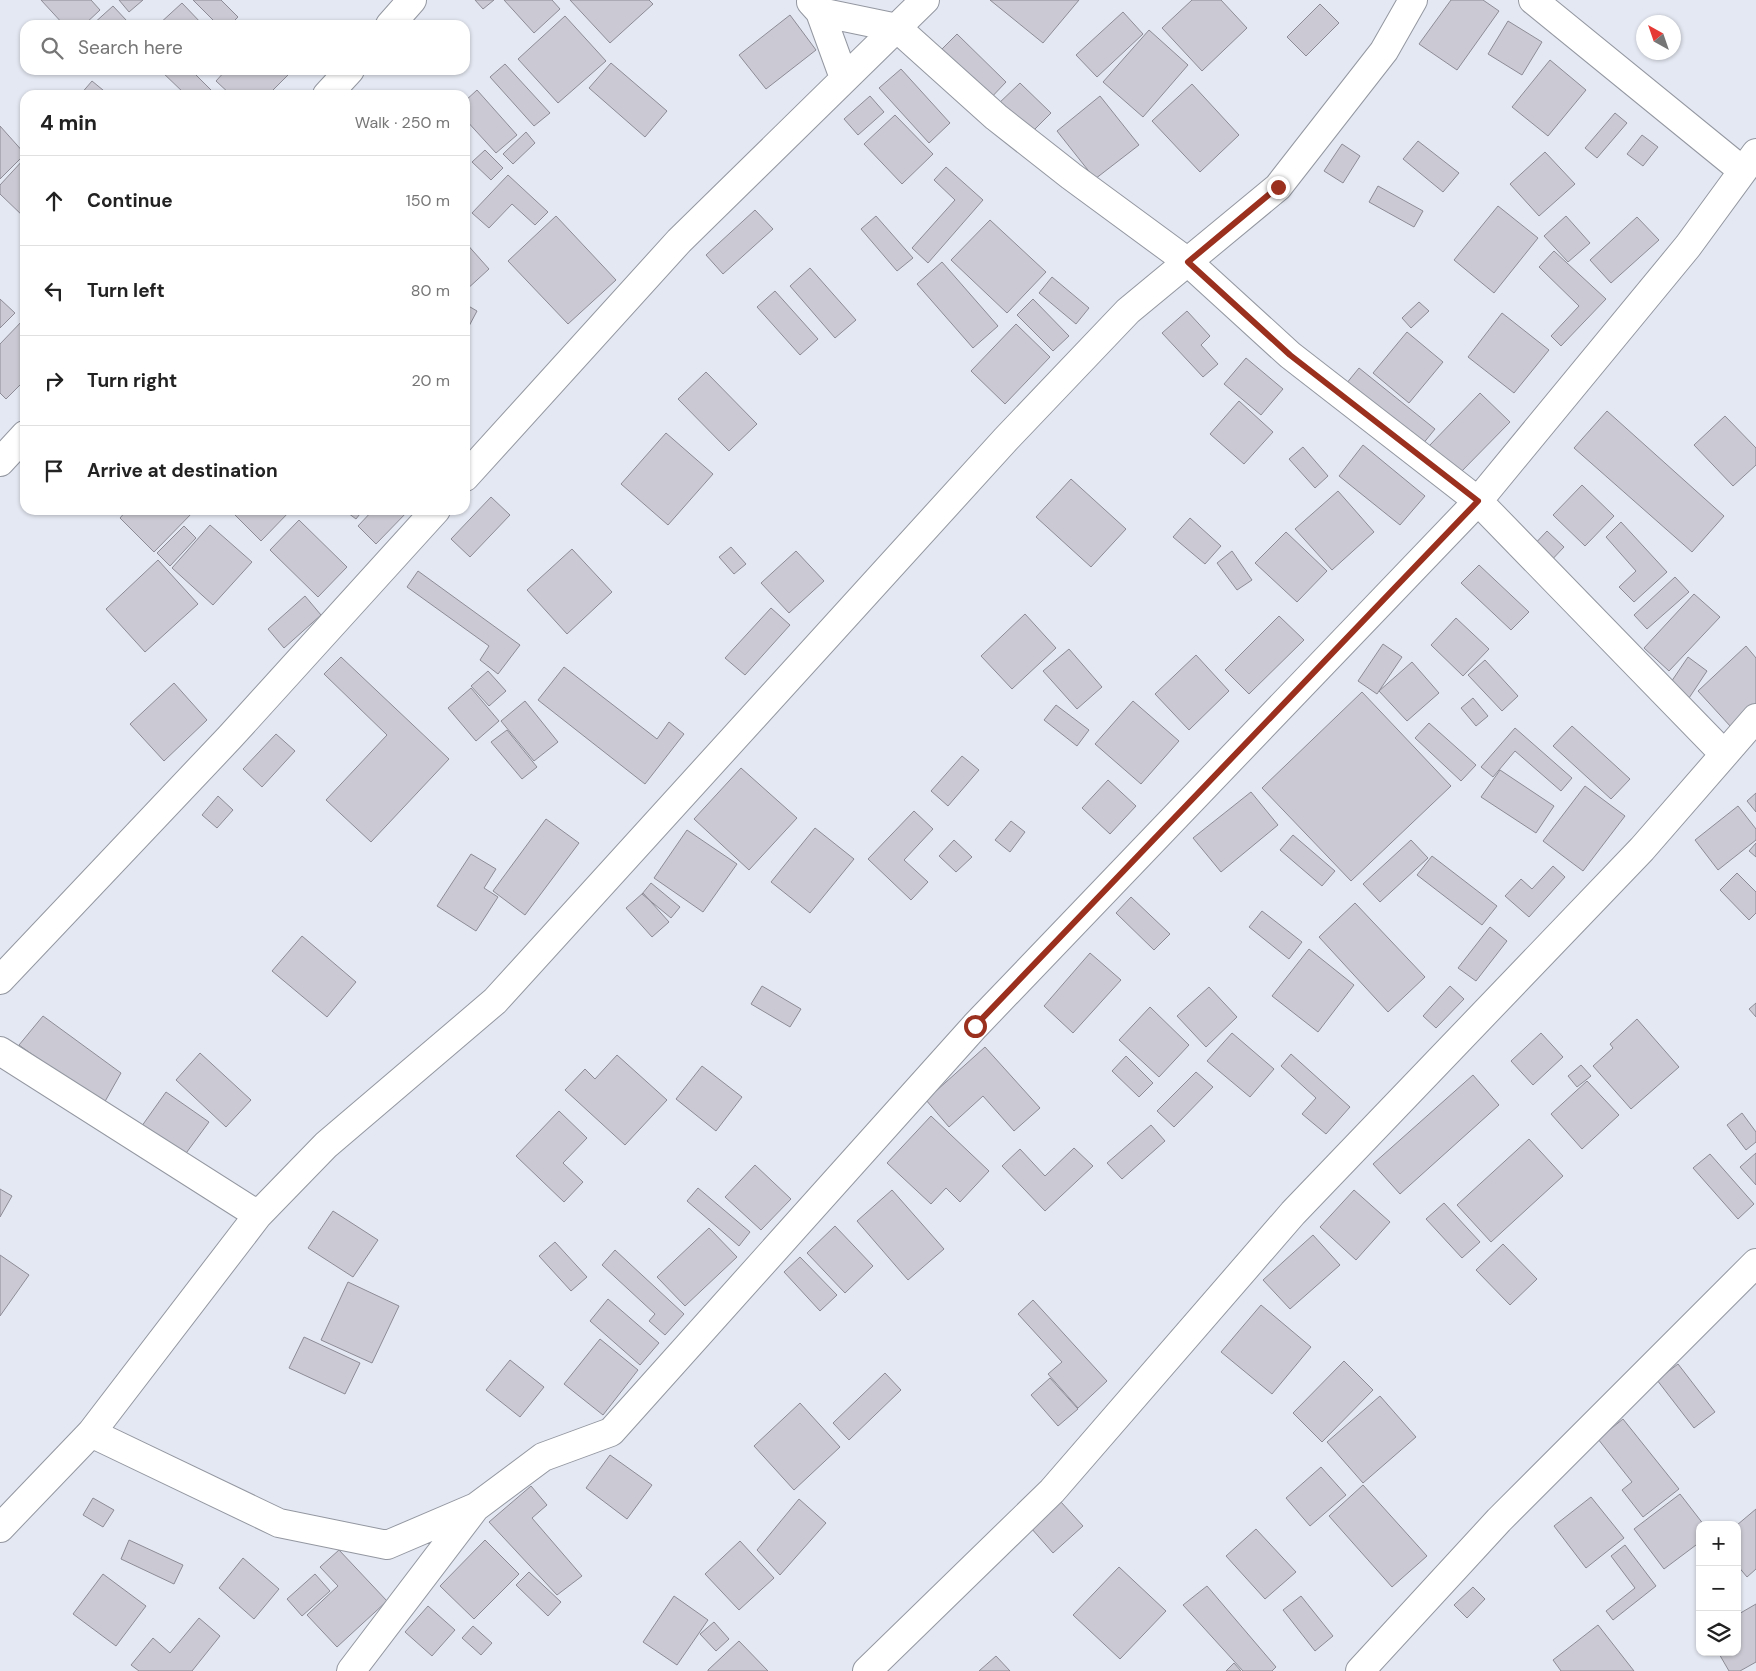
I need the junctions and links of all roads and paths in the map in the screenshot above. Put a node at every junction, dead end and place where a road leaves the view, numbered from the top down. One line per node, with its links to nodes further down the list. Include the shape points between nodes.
1 (412, 0): 6 (street)
2 (925, 0): 7 (street)
3 (1413, 0): 12 (street, via 1384,51 1278,187)
4 (1533, 0): 11 (street)
5 (815, 6): 7 (street); 9 (street)
6 (394, 20)
7 (897, 28): 9 (street); 12 (street, via 996,117)
8 (345, 75): 10 (street)
9 (844, 78): 15 (street, via 679,241)
10 (332, 90)
11 (1749, 162): 16 (street, via 1688,246)
12 (1188, 262): 16 (street, via 1290,355); 22 (street, via 1128,311 1006,439 495,1001 326,1145)
13 (20, 440): 14 (street)
14 (0, 462)
15 (470, 472)
16 (1478, 501): 19 (street); 25 (street, via 975,1026 611,1432 543,1458)
17 (431, 515): 20 (street, via 230,737)
18 (1756, 718): 19 (street)
19 (1724, 754): 28 (street, via 1642,849 1293,1213 1052,1491)
20 (0, 980)
21 (0, 1051): 22 (street)
22 (258, 1215): 24 (street)
23 (1756, 1263): 29 (street, via 1500,1520)
24 (91, 1433): 25 (street, via 279,1523 387,1546); 26 (street)
25 (476, 1507): 27 (street)
26 (0, 1528)
27 (351, 1671)
28 (867, 1671)
29 (1360, 1671)

